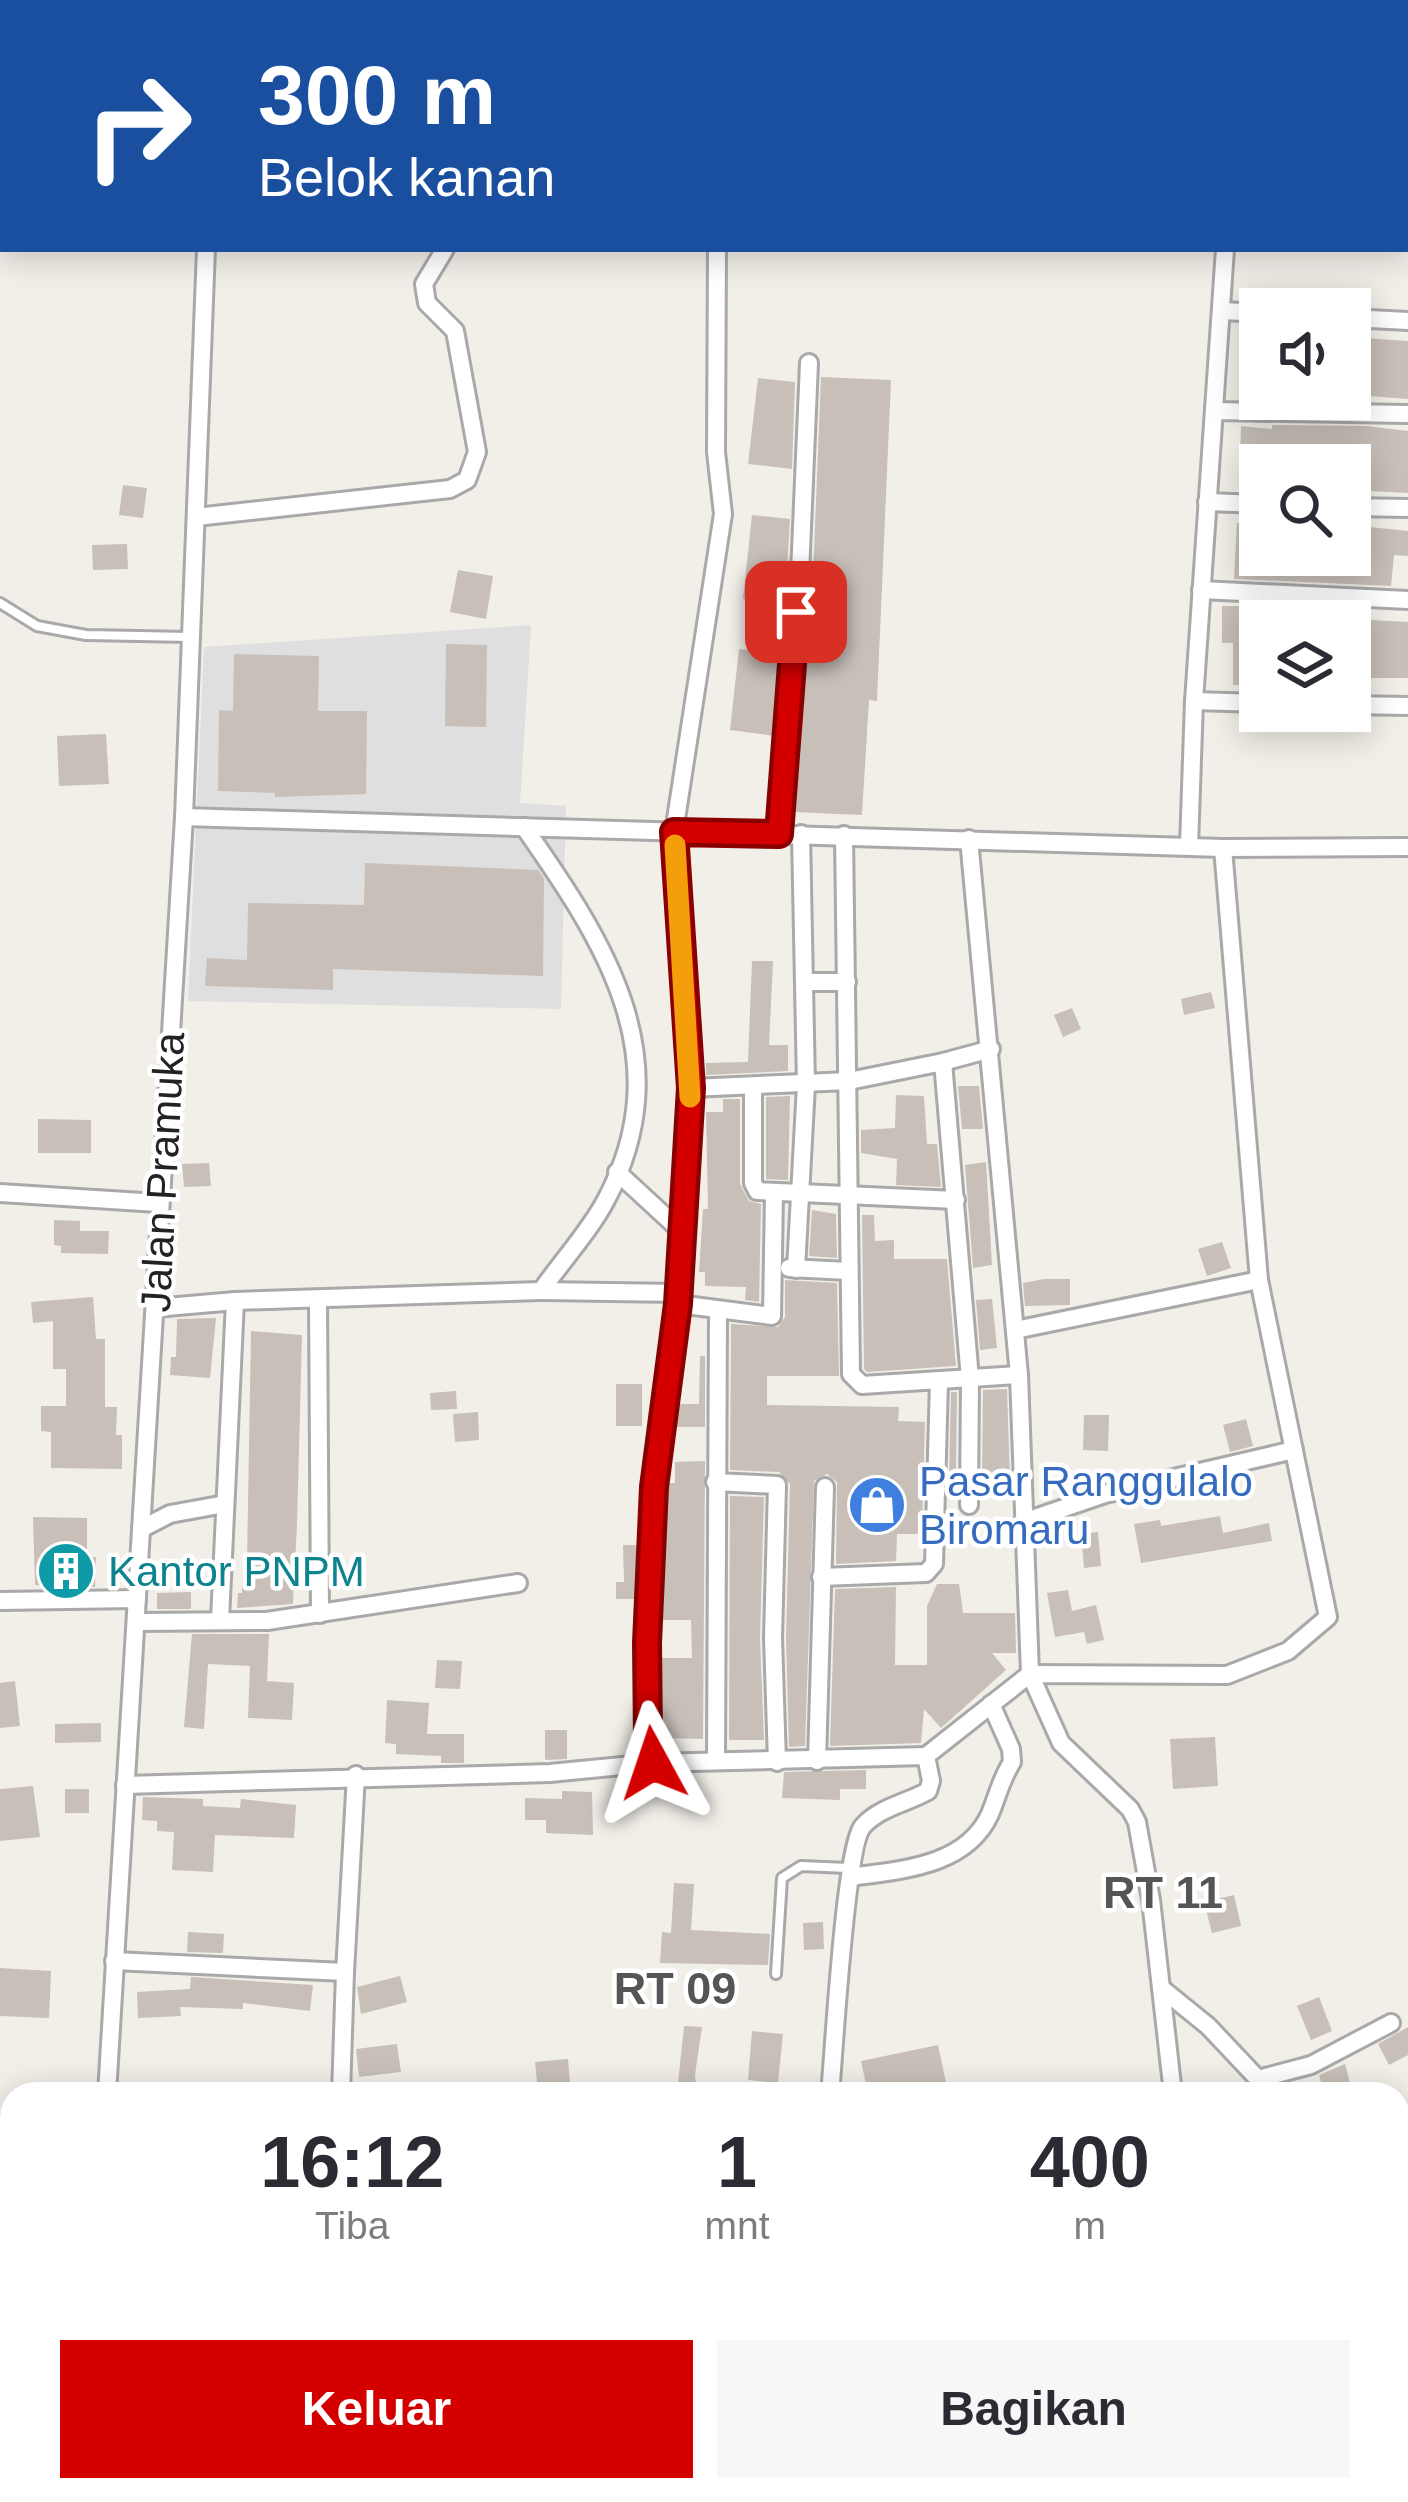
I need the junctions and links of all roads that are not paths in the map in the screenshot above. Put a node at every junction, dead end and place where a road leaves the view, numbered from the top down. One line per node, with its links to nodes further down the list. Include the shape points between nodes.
1 (206, 252): 16 (street, Jalan Pramuka)
2 (443, 252): 16 (street, via 424,284 427,303 455,331 477,452 467,480 450,490)
3 (717, 252): 27 (street, via 723,514)
4 (1225, 252): 5 (street)
5 (1223, 311): 6 (street); 10 (street)
6 (1239, 312)
7 (1371, 319): 8 (street)
8 (1408, 321)
9 (809, 363): 28 (street)
10 (1214, 411): 11 (street); 12 (street)
11 (1408, 414)
12 (1207, 502): 13 (street); 17 (street)
13 (1239, 503)
14 (1371, 507): 15 (street)
15 (1408, 508)
16 (196, 518): 20 (street, Jalan Pramuka)
17 (1201, 590): 18 (street); 21 (street)
18 (1408, 600)
19 (0, 603): 20 (lane, via 37,626 86,635)
20 (191, 638): 25 (street, Jalan Pramuka)
21 (1194, 701): 22 (street); 32 (street)
22 (1239, 702)
23 (1371, 705): 24 (street)
24 (1408, 706)
25 (184, 817): 26 (street); 49 (street, Jalan Pramuka)
26 (524, 827): 27 (street); 43 (street, via 580,907 628,1011 638,1083)
27 (674, 832): 28 (street); 42 (street)
28 (779, 834): 29 (street)
29 (801, 834): 30 (street); 35 (street)
30 (844, 835): 31 (street); 36 (street)
31 (969, 839): 32 (street); 37 (street)
32 (1189, 846): 34 (street)
33 (1408, 847): 34 (street)
34 (1223, 848): 54 (street)
35 (804, 982): 36 (street); 40 (street)
36 (848, 982): 39 (street)
37 (991, 1048): 38 (street); 61 (street)
38 (943, 1062): 39 (street); 48 (street)
39 (849, 1081): 40 (street); 47 (street)
40 (806, 1085): 41 (street); 46 (street)
41 (753, 1086): 42 (street); 45 (street, via 754,1187)
42 (691, 1088): 50 (street)
43 (617, 1172): 50 (street); 55 (street, via 605,1202)
44 (0, 1193): 49 (street)
45 (774, 1193): 46 (street); 51 (street)
46 (803, 1193): 47 (street); 52 (street)
47 (849, 1198): 48 (street); 53 (street)
48 (956, 1200): 63 (street)
49 (158, 1204): 59 (street, Jalan Pramuka)
50 (681, 1232): 56 (street)
51 (773, 1267): 52 (street); 60 (street, via 772,1316)
52 (796, 1269): 53 (street)
53 (848, 1271): 64 (street, via 855,1382)
54 (1259, 1280): 61 (street); 65 (street)
55 (541, 1291): 56 (street); 57 (street)
56 (678, 1299): 60 (street); 85 (street, via 654,1487 647,1643)
57 (318, 1300): 58 (street); 76 (street)
58 (235, 1301): 59 (street); 68 (street)
59 (154, 1308): 71 (street, Jalan Pramuka)
60 (718, 1312): 66 (street)
61 (1015, 1330): 62 (street)
62 (1019, 1376): 63 (street); 70 (street)
63 (970, 1379): 64 (street); 69 (street)
64 (939, 1382): 72 (street, via 934,1564 926,1574)
65 (1294, 1450): 70 (street, via 1105,1494); 79 (street, via 1328,1617 1288,1652 1227,1675)
66 (716, 1482): 82 (street); 84 (street, via 777,1485)
67 (824, 1487): 72 (street)
68 (225, 1504): 71 (street); 77 (street)
69 (969, 1505)
70 (1023, 1522): 79 (street)
71 (141, 1528): 74 (street, Jalan Pramuka)
72 (821, 1577): 83 (street)
73 (518, 1582): 76 (street)
74 (137, 1599): 75 (street); 78 (street, Jalan Pramuka)
75 (0, 1601)
76 (320, 1614): 77 (street)
77 (220, 1620): 78 (street)
78 (137, 1622): 87 (street, Jalan Pramuka)
79 (1030, 1674): 80 (street); 92 (street, via 1061,1743 1137,1822)
80 (991, 1704): 81 (street); 88 (street, via 1012,1762 976,1835 916,1868)
81 (926, 1756): 83 (street); 88 (street, via 928,1791 858,1830)
82 (716, 1761): 84 (street); 85 (street)
83 (818, 1761): 84 (street)
84 (776, 1762)
85 (653, 1763): 86 (street)
86 (356, 1775): 87 (street); 90 (street)
87 (125, 1785): 89 (street, Jalan Pramuka)
88 (850, 1873): 91 (lane, via 801,1867 782,1878); 96 (street)
89 (114, 1961): 90 (street); 94 (street, Jalan Pramuka)
90 (345, 1972): 95 (street)
91 (776, 1974)
92 (1161, 1988): 97 (street); 98 (street)
93 (1391, 2023): 99 (street)
94 (107, 2082)
95 (341, 2082)
96 (831, 2082)
97 (1171, 2082)
98 (1258, 2082)
99 (1271, 2082)

